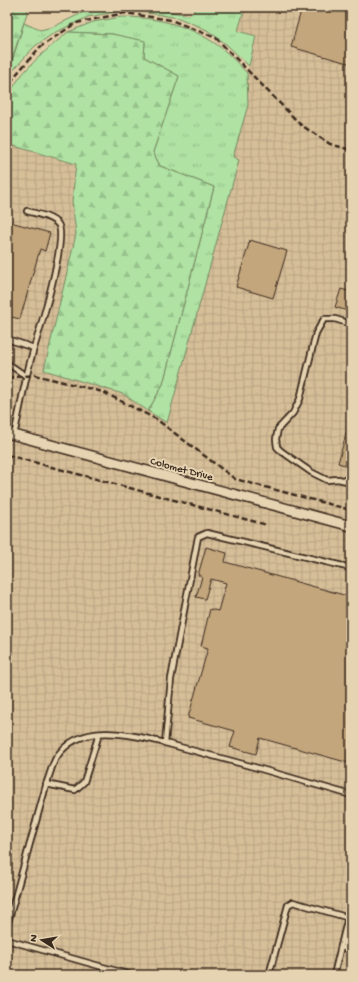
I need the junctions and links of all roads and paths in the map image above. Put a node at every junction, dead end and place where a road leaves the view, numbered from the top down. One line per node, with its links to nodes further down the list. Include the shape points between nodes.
1 (27, 211): 4 (lane, via 45,216 58,224 61,233 45,313)
2 (351, 324): 8 (lane, via 335,319 324,319 316,333 300,399 293,413 278,428 276,440 281,451 311,472 327,480)
3 (7, 339): 4 (lane)
4 (34, 348): 6 (lane)
5 (7, 363): 6 (lane)
6 (26, 376): 7 (lane, via 26,386)
7 (11, 434): 9 (street, Colomet Drive)
8 (351, 482)
9 (351, 526)
10 (351, 568): 12 (lane, via 207,533 198,537 171,679)
11 (99, 734): 12 (lane, via 138,736); 13 (lane, via 70,742 56,759); 13 (lane, via 84,782 75,790)
12 (165, 744): 14 (lane)
13 (46, 784): 15 (lane)
14 (351, 796)
15 (7, 926)
16 (7, 940): 19 (lane)
17 (341, 948): 18 (lane); 20 (lane, via 346,917 293,902 288,905); 21 (lane)
18 (351, 950)
19 (132, 975)
20 (269, 975)
21 (334, 975)

